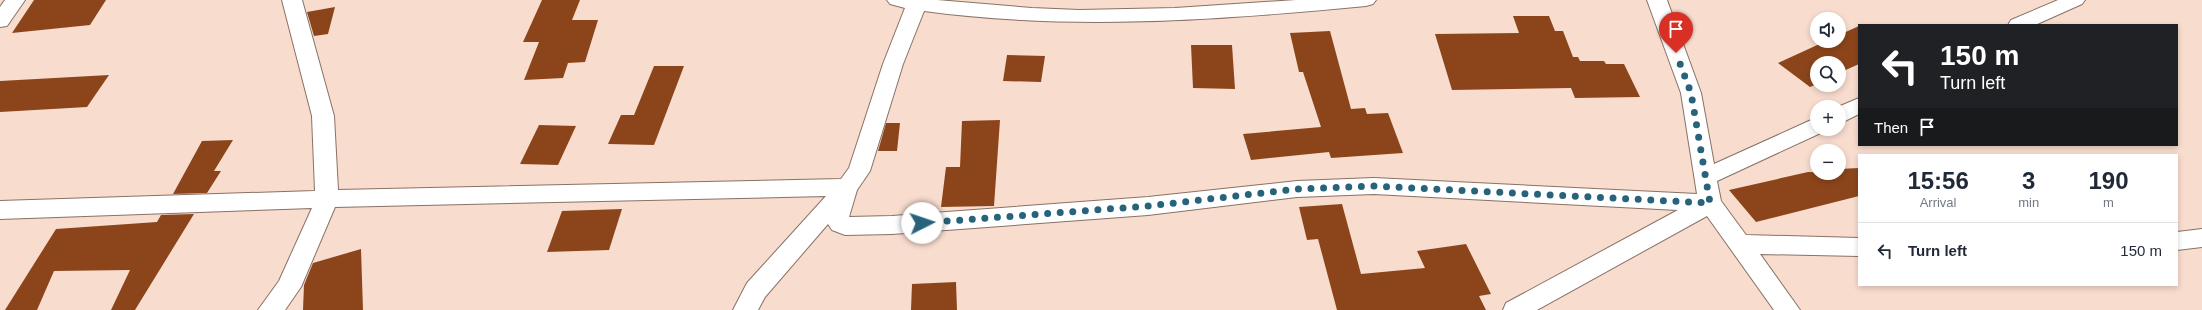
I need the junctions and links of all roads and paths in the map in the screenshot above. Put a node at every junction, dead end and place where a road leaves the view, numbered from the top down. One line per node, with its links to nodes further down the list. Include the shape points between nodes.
1 (15, 0): 7 (street)
2 (292, 0): 14 (street, via 323,116)
3 (1366, 0): 6 (street, via 1276,9 1140,16 1031,15)
4 (1657, 0): 12 (street, via 1691,93)
5 (2075, 0): 8 (street)
6 (910, 1): 13 (street, via 859,171)
7 (0, 21)
8 (2020, 24)
9 (1858, 106): 10 (street)
10 (1846, 112)
11 (1810, 129): 12 (street)
12 (1706, 177): 15 (street)
13 (847, 187): 14 (street); 15 (street, via 837,218 840,224 845,226 892,225 1148,206 1297,189 1374,186); 22 (street, via 756,290)
14 (327, 199): 16 (street); 21 (street, via 289,287)
15 (1710, 203): 19 (street); 23 (street)
16 (0, 210)
17 (2202, 238): 18 (street)
18 (2178, 241)
19 (1740, 244): 20 (street); 24 (street)
20 (1858, 247)
21 (270, 310)
22 (745, 310)
23 (1515, 310)
24 (1788, 310)

